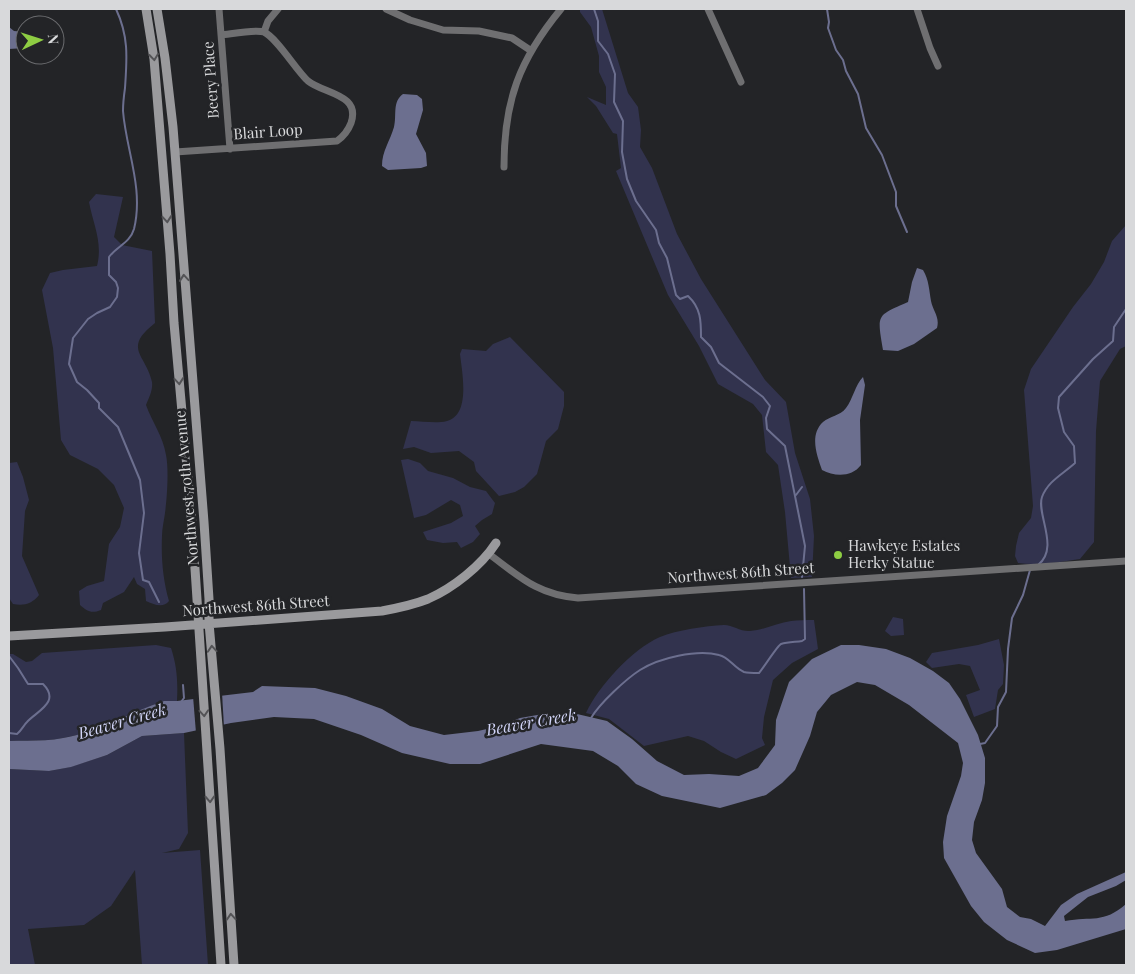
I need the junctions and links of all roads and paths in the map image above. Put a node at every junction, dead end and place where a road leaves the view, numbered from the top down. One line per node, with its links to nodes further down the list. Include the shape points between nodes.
1 (146, 9): 17 (main road, Northwest 70th Avenue, one-way to 17, via 154,59)
2 (157, 9): 15 (main road, Northwest 70th Avenue)
3 (220, 9): 10 (street, Beery Place)
4 (278, 9): 9 (street)
5 (386, 9): 11 (street, via 443,30 479,31 512,38)
6 (561, 9): 11 (street)
7 (708, 9): 13 (street)
8 (917, 9): 12 (street)
9 (264, 32): 10 (street); 14 (street, Blair Loop, via 314,86 349,101 352,120 344,137 337,141)
10 (221, 35): 14 (street, Beery Place)
11 (530, 50): 16 (street, via 513,91 507,116)
12 (938, 66)
13 (741, 82)
14 (230, 149): 15 (street, Blair Loop)
15 (175, 152): 18 (main road, Northwest 70th Avenue, one-way to 15)
16 (504, 168)
17 (172, 298): 18 (street); 23 (main road, Northwest 70th Avenue, one-way to 23)
18 (186, 298): 22 (main road, Northwest 70th Avenue)
19 (496, 543): 20 (main road, Northwest 86th Street)
20 (489, 554): 21 (street, Northwest 86th Street, via 540,590 578,598); 22 (main road, Northwest 86th Street, via 445,589 408,606 382,611)
21 (1126, 561)
22 (209, 623): 23 (main road, Northwest 86th Street); 26 (main road, Northwest 70th Avenue, one-way to 22)
23 (199, 624): 24 (main road, Northwest 86th Street); 25 (main road, Northwest 70th Avenue, one-way to 25)
24 (9, 636)
25 (221, 965)
26 (234, 965)

